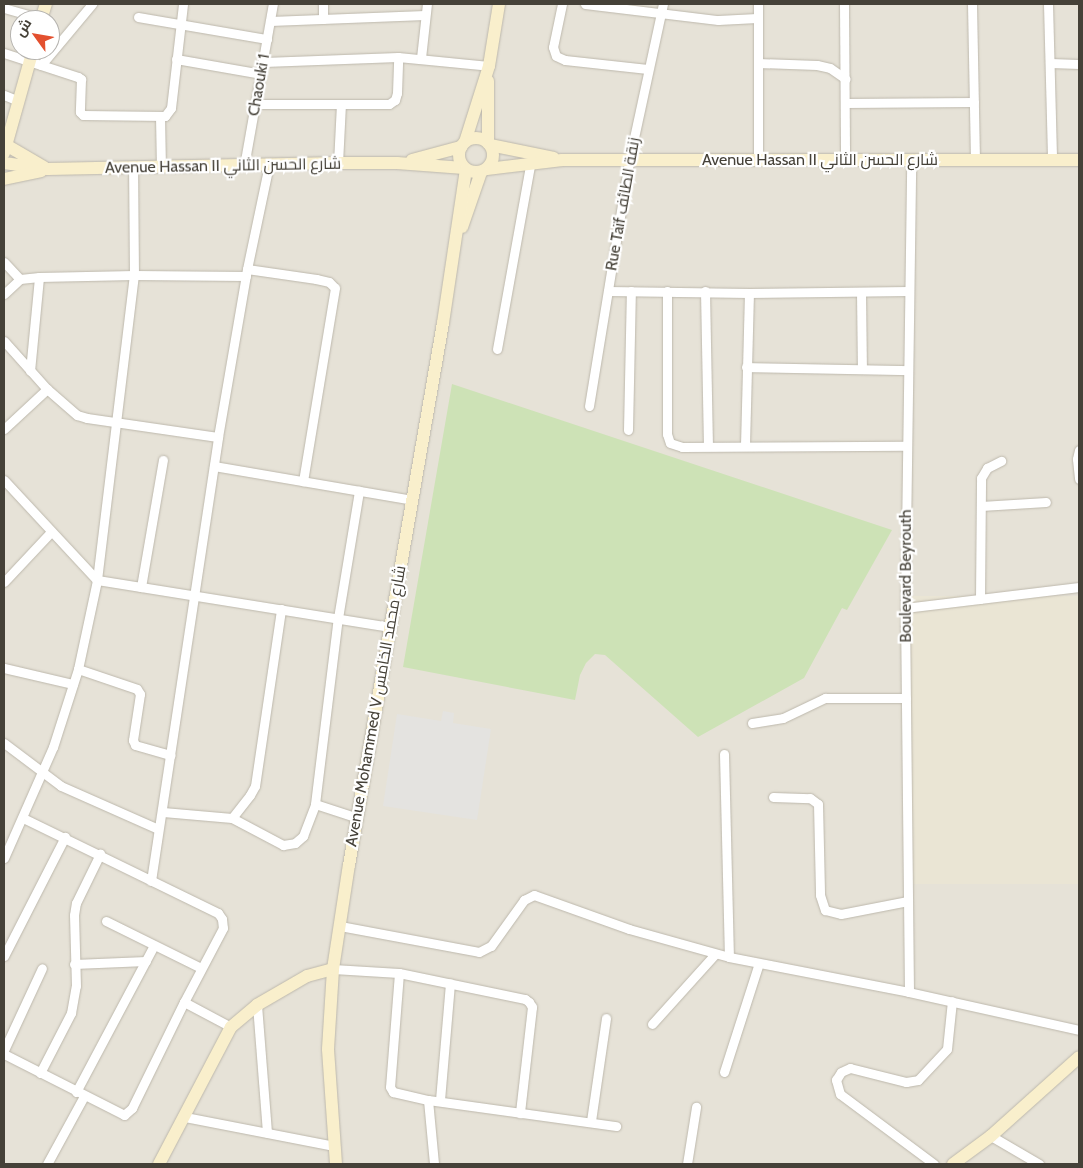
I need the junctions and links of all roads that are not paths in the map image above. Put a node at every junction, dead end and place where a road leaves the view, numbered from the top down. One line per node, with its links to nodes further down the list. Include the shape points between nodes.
1 (92, 4): 21 (street)
2 (184, 4): 20 (street)
3 (273, 4): 19 (street, Chaouki 1)
4 (323, 4): 17 (street)
5 (426, 4): 15 (street)
6 (499, 4): 32 (street)
7 (562, 4): 33 (street, via 554,47 556,56 565,60)
8 (586, 4): 14 (street)
9 (663, 4): 14 (street, Rue Taïf زنقة الطائف)
10 (758, 4): 18 (street)
11 (844, 4): 35 (street)
12 (972, 4): 37 (street)
13 (1048, 4): 30 (street)
14 (659, 14): 18 (street, via 718,20); 33 (street, Rue Taïf زنقة الطائف)
15 (425, 15): 17 (street); 24 (street)
16 (138, 16): 20 (street)
17 (323, 18): 19 (street)
18 (757, 18): 29 (street)
19 (270, 21): 22 (street, Chaouki 1)
20 (180, 22): 22 (street); 25 (street)
21 (60, 35)
22 (267, 39): 28 (street, Chaouki 1)
23 (398, 57): 24 (street); 28 (street); 40 (street, via 396,99 389,104)
24 (421, 58): 32 (street)
25 (176, 59): 34 (street); 42 (street, via 172,108 165,116)
26 (35, 60): 41 (street)
27 (38, 60): 42 (street, via 81,79 82,115)
28 (264, 62): 34 (street, Chaouki 1)
29 (758, 63): 35 (street, via 817,64); 47 (street)
30 (1050, 63): 31 (street); 52 (street)
31 (1079, 64)
32 (489, 66): 44 (street); 45 (street)
33 (648, 70): 54 (street, Rue Taïf زنقة الطائف)
34 (262, 74): 39 (street, Chaouki 1)
35 (846, 79): 38 (street)
36 (4, 95): 41 (street)
37 (974, 102): 38 (street); 48 (street)
38 (845, 103): 50 (street)
39 (257, 104): 40 (street); 60 (street, Chaouki 1)
40 (341, 104): 56 (street)
41 (17, 106): 43 (street); 46 (street)
42 (160, 116): 62 (street)
43 (4, 127)
44 (463, 144): 45 (street, via 479,138); 57 (street, Avenue Hassan II شارع الحسن الثاني); 64 (street, via 458,156)
45 (489, 144): 49 (street, Avenue Hassan II شارع الحسن الثاني); 65 (street, via 494,155)
46 (5, 149): 63 (street)
47 (758, 159): 50 (street, Avenue Hassan II شارع الحسن الثاني); 54 (street, Avenue Hassan II شارع الحسن الثاني)
48 (975, 159): 51 (street, Avenue Hassan II شارع الحسن الثاني); 52 (street, Avenue Hassan II شارع الحسن الثاني)
49 (562, 160): 54 (street, Avenue Hassan II شارع الحسن الثاني); 59 (street, Avenue Hassan II شارع الحسن الثاني)
50 (844, 160): 51 (street, Avenue Hassan II شارع الحسن الثاني)
51 (911, 160): 74 (street, Boulevard Beyrouth)
52 (1052, 160): 53 (street, Avenue Hassan II شارع الحسن الثاني)
53 (1079, 160)
54 (629, 161): 75 (street, Rue Taïf زنقة الطائف)
55 (4, 163): 63 (street)
56 (338, 163): 57 (street, Avenue Hassan II شارع الحسن الثاني); 58 (street, Avenue Hassan II شارع الحسن الثاني)
57 (397, 164): 64 (street, Avenue Hassan II شارع الحسن الثاني)
58 (270, 165): 60 (street, Avenue Hassan II شارع الحسن الثاني); 69 (street)
59 (530, 165): 65 (street, Avenue Hassan II شارع الحسن الثاني); 82 (street)
60 (244, 166): 62 (street, Avenue Hassan II شارع الحسن الثاني)
61 (133, 168): 62 (street, Avenue Hassan II شارع الحسن الثاني); 63 (street, Avenue Hassan II شارع الحسن الثاني); 70 (street)
62 (161, 168)
63 (48, 169): 66 (street)
64 (465, 169): 65 (street); 67 (street)
65 (484, 171): 67 (street)
66 (4, 179)
67 (454, 250): 104 (street, Avenue Mohammed V شارع محمد الخامس)
68 (4, 262): 72 (street)
69 (247, 273): 70 (street); 92 (street); 102 (street, via 316,279 329,282 335,288)
70 (134, 275): 71 (street); 89 (street)
71 (39, 277): 72 (street); 86 (street)
72 (20, 279): 80 (street)
73 (705, 290): 77 (street); 79 (street); 94 (street)
74 (909, 290): 78 (street); 85 (street, Boulevard Beyrouth)
75 (608, 291): 76 (street); 88 (street, Rue Taïf زنقة الطائف)
76 (631, 291): 77 (street); 91 (street)
77 (667, 291): 94 (street, via 667,436 670,443 678,446)
78 (861, 292): 79 (street); 84 (street)
79 (748, 293): 83 (street)
80 (4, 294)
81 (4, 341): 86 (street)
82 (497, 349)
83 (746, 367): 84 (street); 93 (street)
84 (862, 369): 85 (street)
85 (908, 370): 95 (street, Boulevard Beyrouth)
86 (30, 371): 87 (street)
87 (47, 389): 89 (street, via 78,415); 90 (street)
88 (589, 406)
89 (117, 422): 92 (street); 108 (street)
90 (4, 429)
91 (628, 430)
92 (218, 437): 99 (street)
93 (745, 445): 94 (street); 95 (street)
94 (708, 446)
95 (907, 446): 114 (street, Boulevard Beyrouth)
96 (1079, 450): 100 (street, via 1076,459)
97 (163, 460): 111 (street)
98 (1001, 461): 106 (street, via 983,473)
99 (214, 466): 102 (street); 112 (street)
100 (1079, 479)
101 (4, 480): 107 (street)
102 (303, 481): 103 (street)
103 (358, 491): 104 (street); 116 (street)
104 (412, 500): 117 (street, Avenue Mohammed V شارع محمد الخامس)
105 (1046, 502): 106 (street)
106 (981, 506): 113 (street)
107 (51, 532): 108 (street); 109 (street)
108 (97, 580): 111 (street); 119 (street)
109 (4, 582)
110 (1079, 587): 113 (street)
111 (141, 588): 112 (street)
112 (195, 594): 115 (street); 125 (street)
113 (980, 599): 114 (street)
114 (905, 608): 121 (street, Boulevard Beyrouth)
115 (281, 609): 116 (street); 131 (street, via 255,786)
116 (338, 618): 117 (street); 128 (street)
117 (390, 627): 132 (street, Avenue Mohammed V شارع محمد الخامس)
118 (4, 668): 120 (street)
119 (78, 669): 120 (street); 125 (street, via 138,689 135,745)
120 (73, 684): 126 (street)
121 (906, 698): 122 (street, via 825,698 783,718); 138 (street, Boulevard Beyrouth)
122 (752, 723)
123 (4, 743): 126 (street)
124 (724, 754): 144 (street)
125 (171, 755): 129 (street)
126 (43, 773): 130 (street); 133 (street, via 61,786)
127 (773, 797): 138 (street, via 810,798 818,804 820,896 825,910 841,914)
128 (314, 804): 131 (street, via 303,836 295,844 283,845); 132 (street)
129 (163, 812): 131 (street); 133 (street)
130 (23, 818): 134 (street); 136 (street)
131 (232, 818)
132 (358, 818): 140 (street, Avenue Mohammed V شارع محمد الخامس)
133 (158, 829): 137 (street)
134 (65, 837): 135 (street); 143 (street)
135 (100, 854): 137 (street); 146 (street, via 76,903)
136 (4, 858)
137 (151, 881): 149 (street, via 218,913 222,919 223,928)
138 (908, 902): 153 (street, Boulevard Beyrouth)
139 (106, 921): 141 (street)
140 (340, 926): 142 (street, via 479,952 491,946 524,900 534,895 629,930); 150 (street, Avenue Mohammed V شارع محمد الخامس)
141 (154, 945): 145 (street); 149 (street)
142 (716, 954): 144 (street); 158 (street)
143 (4, 956)
144 (729, 957): 147 (street)
145 (146, 960): 146 (street); 166 (street)
146 (74, 964): 165 (street, via 76,986 71,1013)
147 (759, 964): 153 (street); 164 (street)
148 (42, 968): 161 (street)
149 (201, 968): 155 (street)
150 (333, 969): 151 (street); 156 (street, via 307,976); 176 (street, Avenue Mohammed V شارع محمد الخامس, via 328,1049)
151 (399, 973): 152 (street); 167 (street, via 390,1087 396,1094)
152 (450, 983): 168 (street); 170 (street, via 525,998 530,1002)
153 (909, 992): 154 (street)
154 (952, 1001): 160 (street); 182 (street, via 947,1050 918,1080 906,1082 850,1068 841,1072 836,1080 840,1094)
155 (184, 1002): 159 (street); 166 (street, via 127,1114 117,1113)
156 (257, 1005): 159 (street); 174 (street)
157 (606, 1018): 172 (street)
158 (652, 1024)
159 (231, 1028): 171 (street)
160 (1079, 1030)
161 (4, 1050)
162 (4, 1054): 165 (street)
163 (1079, 1057): 175 (street)
164 (724, 1072)
165 (40, 1073): 166 (street)
166 (80, 1094): 177 (street)
167 (428, 1100): 168 (street); 180 (street)
168 (440, 1100): 170 (street)
169 (696, 1107): 181 (street)
170 (520, 1113): 172 (street)
171 (184, 1117): 174 (street); 178 (street)
172 (591, 1121): 173 (street)
173 (616, 1126)
174 (266, 1133): 176 (street)
175 (991, 1136): 183 (street); 184 (street)
176 (334, 1146): 179 (street, Avenue Mohammed V شارع محمد الخامس)
177 (47, 1164)
178 (159, 1164)
179 (336, 1164)
180 (434, 1164)
181 (687, 1164)
182 (934, 1164)
183 (953, 1164)
184 (1039, 1164)

